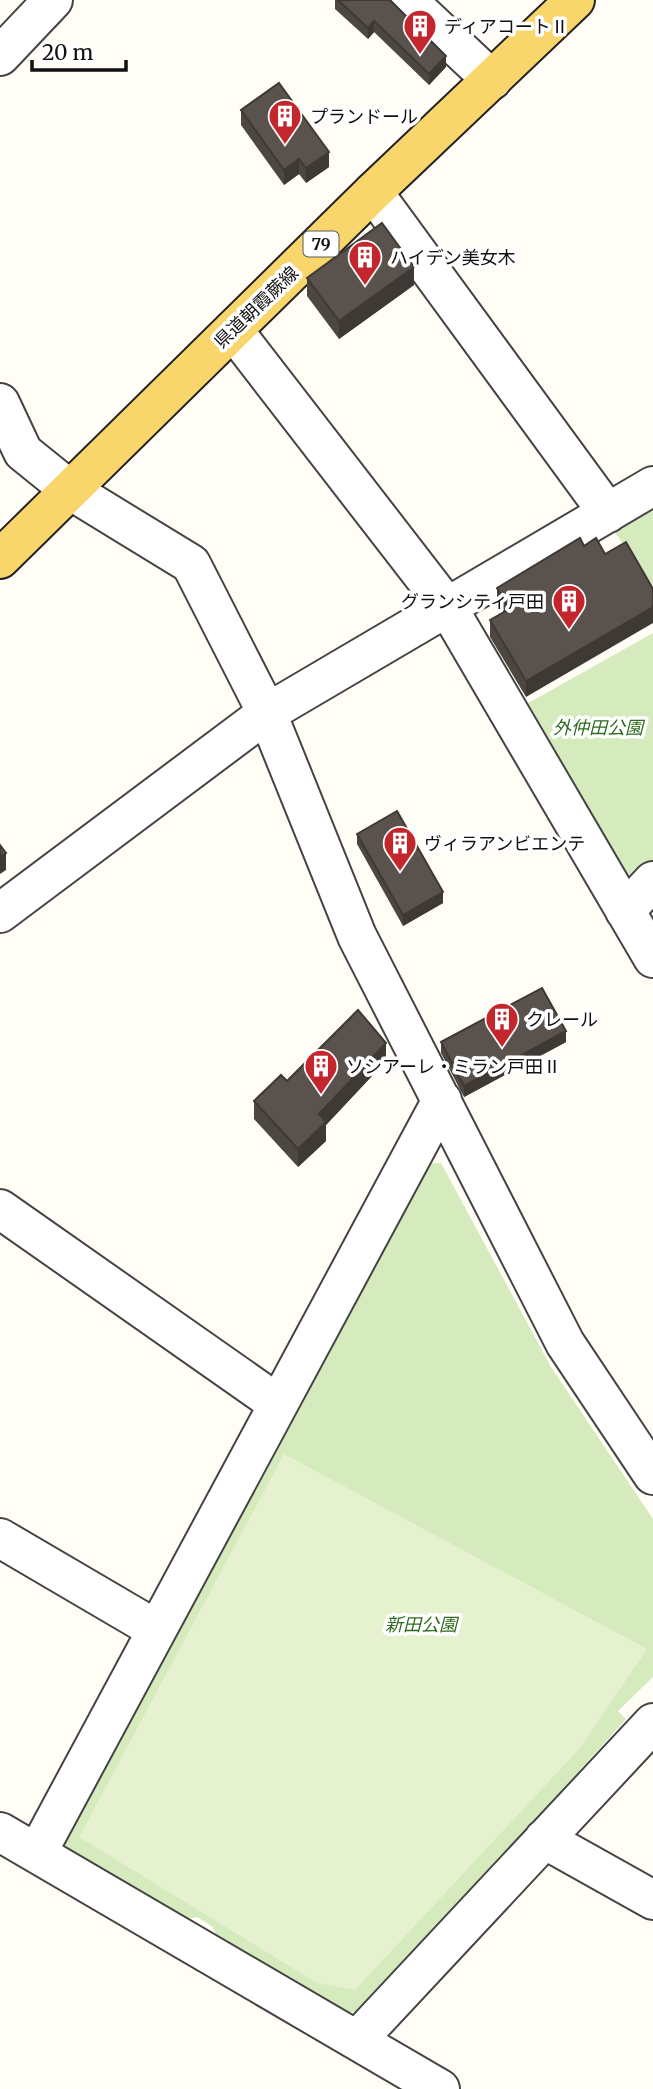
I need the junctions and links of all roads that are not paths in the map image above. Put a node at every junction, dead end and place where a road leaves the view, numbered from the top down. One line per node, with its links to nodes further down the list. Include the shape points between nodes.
1 (53, 0): 4 (street)
2 (407, 0): 5 (street)
3 (575, 0): 5 (main road, 県道朝霞蕨線 / 79)
4 (0, 56)
5 (492, 80): 6 (main road, 県道朝霞蕨線 / 79)
6 (373, 192): 7 (main road, 県道朝霞蕨線 / 79); 11 (street)
7 (233, 330): 10 (main road, 県道朝霞蕨線 / 79); 13 (street)
8 (0, 403): 10 (street, via 23,452)
9 (653, 486): 11 (street)
10 (70, 490): 12 (main road, 県道朝霞蕨線 / 79); 14 (street, via 191,564)
11 (608, 513): 13 (street)
12 (0, 559)
13 (448, 608): 14 (street); 16 (street)
14 (267, 713): 17 (street); 19 (street, via 358,936)
15 (653, 881): 16 (street)
16 (625, 911): 18 (street)
17 (0, 913)
18 (653, 958)
19 (442, 1100): 21 (street); 22 (street, via 565,1343)
20 (0, 1209): 21 (street)
21 (278, 1404): 24 (street)
22 (653, 1475)
23 (0, 1538): 24 (street)
24 (157, 1630): 28 (street)
25 (653, 1723): 27 (street)
26 (0, 1832): 28 (street)
27 (544, 1839): 29 (street); 30 (street)
28 (37, 1853): 30 (street)
29 (653, 1900)
30 (356, 2040): 31 (street)
31 (440, 2089)

